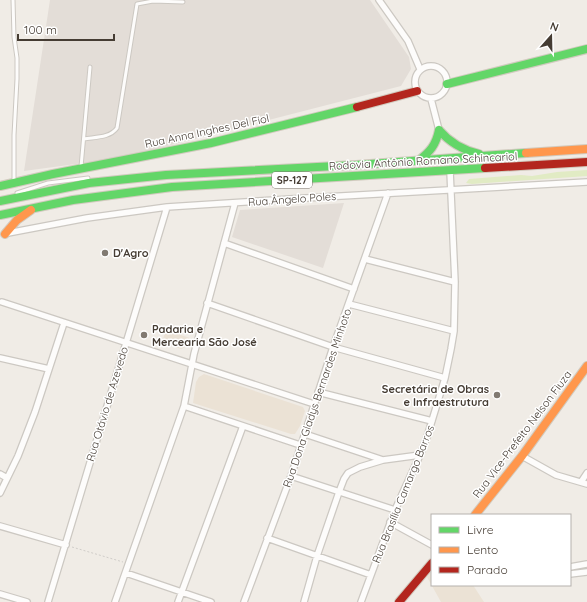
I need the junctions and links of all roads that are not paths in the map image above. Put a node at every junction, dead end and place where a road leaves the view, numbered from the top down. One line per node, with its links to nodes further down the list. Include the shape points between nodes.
1 (13, 0): 19 (lane, via 17,58)
2 (379, 0): 6 (street, via 408,41)
3 (183, 2): 11 (lane, via 153,1 137,4 117,128 108,135)
4 (587, 49): 7 (main road)
5 (90, 67): 11 (lane)
6 (420, 69): 7 (street, via 429,66 439,68 446,76); 8 (street, via 414,79)
7 (447, 84): 9 (street, via 445,92)
8 (417, 91): 9 (street); 16 (main road, Rua Anna Inghes Del Fiol, via 212,143)
9 (430, 98): 10 (street)
10 (439, 130): 13 (main road, via 458,147); 14 (main road, via 434,147)
11 (84, 139): 16 (lane)
12 (587, 149): 13 (main road, Rodovia Antônio Romano Schincariol / SP-127)
13 (486, 156): 14 (main road, Rodovia Antônio Romano Schincariol / SP-127)
14 (418, 161): 23 (main road, Rodovia Antônio Romano Schincariol / SP-127, via 135,177 89,183)
15 (587, 162): 17 (main road, Rodovia Antônio Romano Schincariol / SP-127)
16 (81, 168): 19 (main road, Rua Anna Inghes Del Fiol)
17 (450, 171): 21 (street, Rua Brasília Camargo Barros); 25 (main road, Rodovia Antônio Romano Schincariol / SP-127, via 168,187 98,195)
18 (587, 182): 21 (street, Rua Ângelo Poles)
19 (14, 183): 20 (main road, Rua Anna Inghes Del Fiol)
20 (0, 186)
21 (451, 190): 22 (street, Rua Ângelo Poles); 31 (street, Rua Brasília Camargo Barros)
22 (388, 193): 24 (street, Rua Ângelo Poles); 30 (street, Rua Dona Gladys Bernardes Minhoto)
23 (0, 201)
24 (235, 202): 26 (street, Rua Ângelo Poles); 29 (street)
25 (36, 206): 27 (main road, Rodovia Antônio Romano Schincariol / SP-127); 28 (main road)
26 (167, 207): 28 (street, Rua Ângelo Poles, via 87,218); 38 (street, Rua Otávio de Azevedo)
27 (0, 215)
28 (2, 234)
29 (224, 243): 32 (street); 34 (street)
30 (365, 259): 31 (street); 32 (street, Rua Dona Gladys Bernardes Minhoto)
31 (455, 282): 37 (street, Rua Brasília Camargo Barros)
32 (354, 289): 35 (street, Rua Dona Gladys Bernardes Minhoto)
33 (2, 302): 36 (street)
34 (207, 303): 39 (street); 41 (street)
35 (349, 304): 37 (street); 39 (street, Rua Dona Gladys Bernardes Minhoto)
36 (64, 323): 38 (street); 43 (street)
37 (454, 331): 44 (street, Rua Brasília Camargo Barros)
38 (126, 343): 41 (street); 69 (street, Rua Otávio de Azevedo)
39 (333, 346): 44 (street); 45 (street, Rua Dona Gladys Bernardes Minhoto)
40 (0, 358): 43 (street)
41 (192, 364): 46 (street); 47 (street)
42 (587, 366): 53 (main road, Rua Vice-Prefeito Nelson Fiuza)
43 (49, 369): 58 (street, via 18,456)
44 (445, 378): 48 (street, Rua Brasília Camargo Barros)
45 (318, 392): 46 (street, Rua Dona Gladys Bernardes Minhoto); 48 (street)
46 (314, 404): 50 (street, Rua Dona Gladys Bernardes Minhoto)
47 (184, 406): 49 (street); 75 (street)
48 (432, 421): 52 (street, Rua Brasília Camargo Barros)
49 (243, 426): 51 (street); 78 (street)
50 (305, 434): 51 (street, Rua Dona Gladys Bernardes Minhoto); 54 (street)
51 (300, 445): 57 (street, Rua Dona Gladys Bernardes Minhoto)
52 (420, 455): 54 (street); 63 (street, Rua Brasília Camargo Barros)
53 (522, 456): 59 (street, via 552,473); 64 (main road, Rua Vice-Prefeito Nelson Fiuza)
54 (383, 460): 61 (street, via 353,470 344,479)
55 (587, 473): 59 (street)
56 (0, 474): 58 (street)
57 (291, 476): 61 (street); 67 (street, Rua Dona Gladys Bernardes Minhoto)
58 (7, 478): 62 (street)
59 (581, 482): 60 (street)
60 (587, 484)
61 (339, 492): 63 (street); 70 (street)
62 (0, 493)
63 (395, 510): 65 (street, Rua Brasília Camargo Barros)
64 (475, 514)
65 (390, 522): 68 (street); 77 (street, Rua Brasília Camargo Barros)
66 (0, 526): 69 (street)
67 (267, 538): 70 (street); 80 (street, Rua Dona Gladys Bernardes Minhoto)
68 (431, 544)
69 (66, 545): 82 (street, Rua Otávio de Azevedo)
70 (317, 556): 77 (street); 86 (street)
71 (431, 564): 88 (main road)
72 (587, 564): 73 (street)
73 (571, 567)
74 (587, 572): 76 (street)
75 (126, 573): 78 (street); 83 (street)
76 (571, 574)
77 (370, 575): 87 (street, Rua Brasília Camargo Barros)
78 (182, 591): 84 (street); 85 (street)
79 (0, 594): 81 (street)
80 (246, 601)
81 (28, 602)
82 (48, 602)
83 (115, 602)
84 (178, 602)
85 (211, 602)
86 (304, 602)
87 (361, 602)
88 (399, 602)

